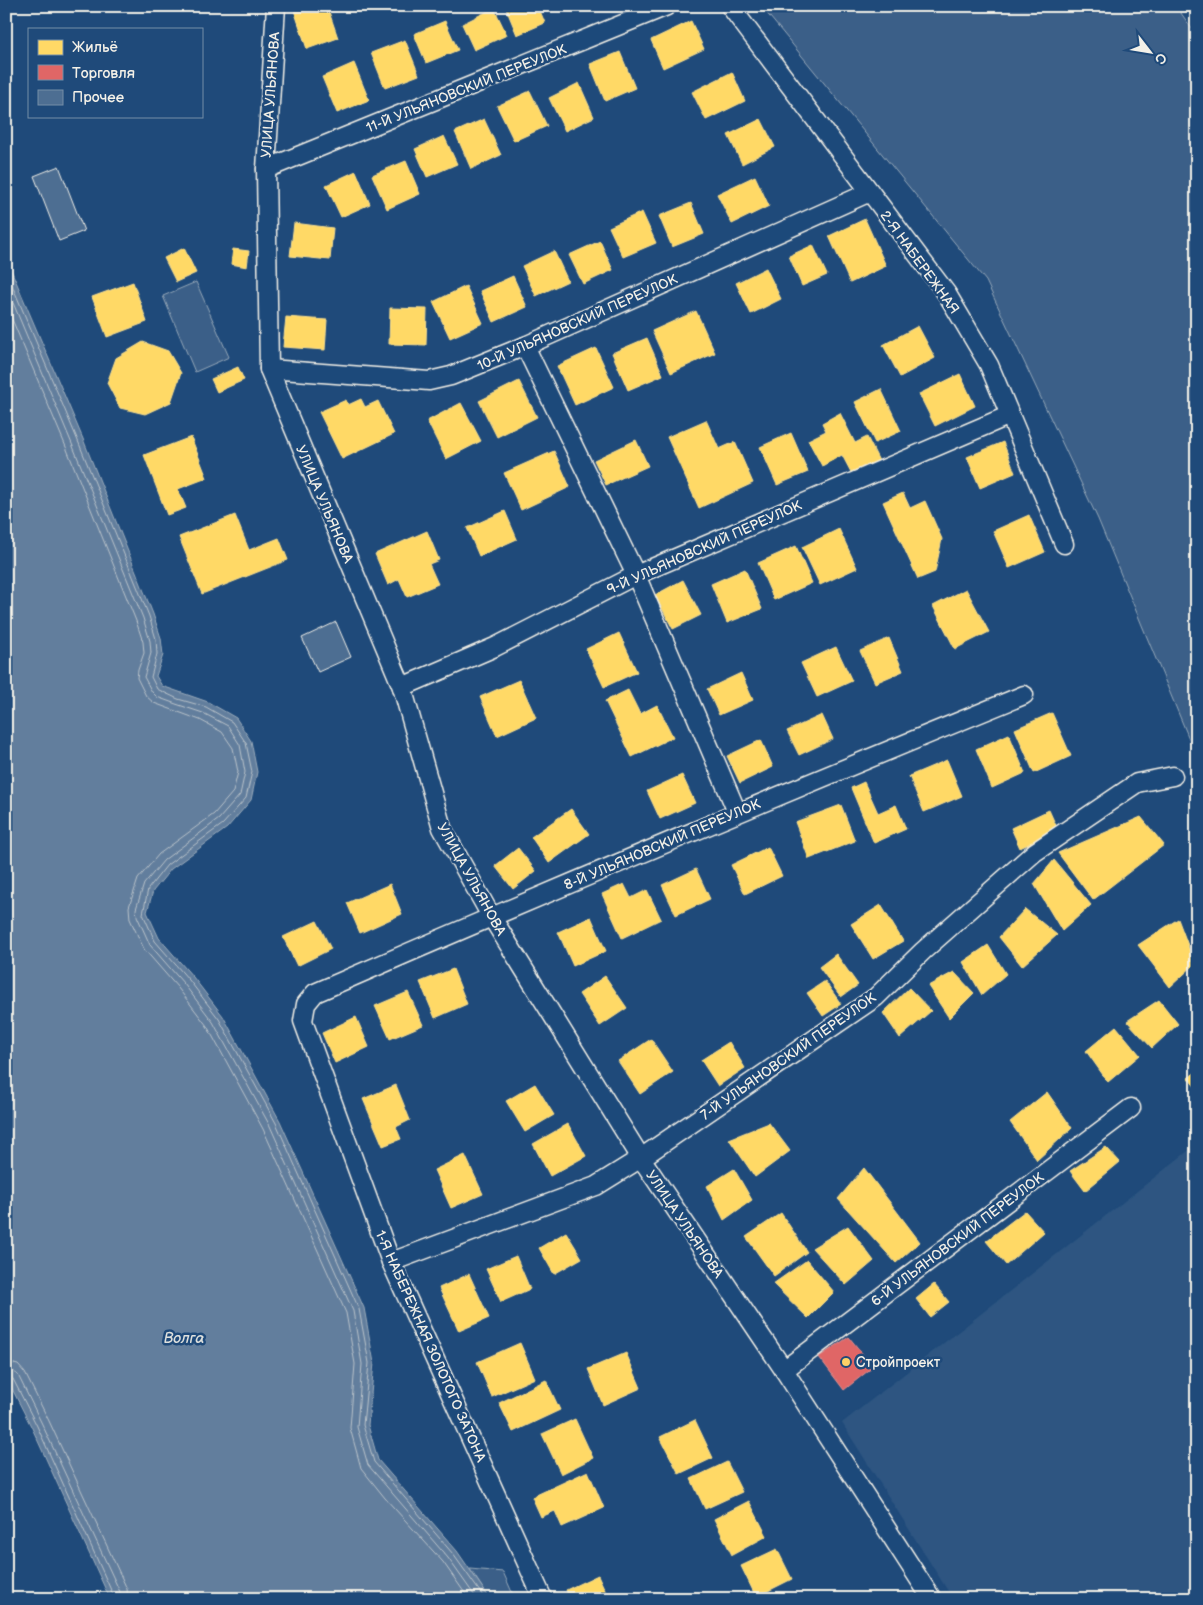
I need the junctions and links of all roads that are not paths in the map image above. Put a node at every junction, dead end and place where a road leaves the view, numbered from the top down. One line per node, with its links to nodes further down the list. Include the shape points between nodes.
1 (276, 6): 4 (street, УЛИЦА УЛЬЯНОВА)
2 (667, 6): 4 (street, 11-Й УЛЬЯНОВСКИЙ ПЕРЕУЛОК)
3 (730, 6): 5 (street, 2-Я НАБЕРЕЖНАЯ)
4 (266, 169): 7 (street, УЛИЦА УЛЬЯНОВА)
5 (870, 192): 6 (street, 10-Й УЛЬЯНОВСКИЙ ПЕРЕУЛОК); 8 (street, 2-Я НАБЕРЕЖНАЯ, via 947,294 989,365)
6 (526, 346): 7 (street, 10-Й УЛЬЯНОВСКИЙ ПЕРЕУЛОК, via 451,376 429,381); 10 (street)
7 (269, 369): 11 (street, УЛИЦА УЛЬЯНОВА)
8 (1010, 415): 9 (street, 2-Я НАБЕРЕЖНАЯ); 10 (street, 9-Й УЛЬЯНОВСКИЙ ПЕРЕУЛОК)
9 (1064, 544)
10 (636, 575): 11 (street, 9-Й УЛЬЯНОВСКИЙ ПЕРЕУЛОК, via 495,647); 14 (street)
11 (402, 687): 15 (street, УЛИЦА УЛЬЯНОВА, via 442,828)
12 (1024, 694): 14 (street, 8-Й УЛЬЯНОВСКИЙ ПЕРЕУЛОК)
13 (1173, 776): 18 (street, 7-Й УЛЬЯНОВСКИЙ ПЕРЕУЛОК, via 1137,783 1035,852 876,997)
14 (737, 812): 15 (street, 8-Й УЛЬЯНОВСКИЙ ПЕРЕУЛОК)
15 (491, 916): 16 (street, 8-Й УЛЬЯНОВСКИЙ ПЕРЕУЛОК, via 315,993); 18 (street, УЛИЦА УЛЬЯНОВА)
16 (306, 1004): 19 (street, 1-Я НАБЕРЕЖНАЯ ЗОЛОТОГО ЗАТОНА, via 303,1021)
17 (1131, 1108): 20 (street, 6-Й УЛЬЯНОВСКИЙ ПЕРЕУЛОК)
18 (641, 1158): 19 (street, 7-Й УЛЬЯНОВСКИЙ ПЕРЕУЛОК, via 596,1186); 20 (street, УЛИЦА УЛЬЯНОВА)
19 (391, 1262): 21 (street, 1-Я НАБЕРЕЖНАЯ ЗОЛОТОГО ЗАТОНА)
20 (784, 1370): 22 (street, УЛИЦА УЛЬЯНОВА)
21 (543, 1599)
22 (932, 1599)

